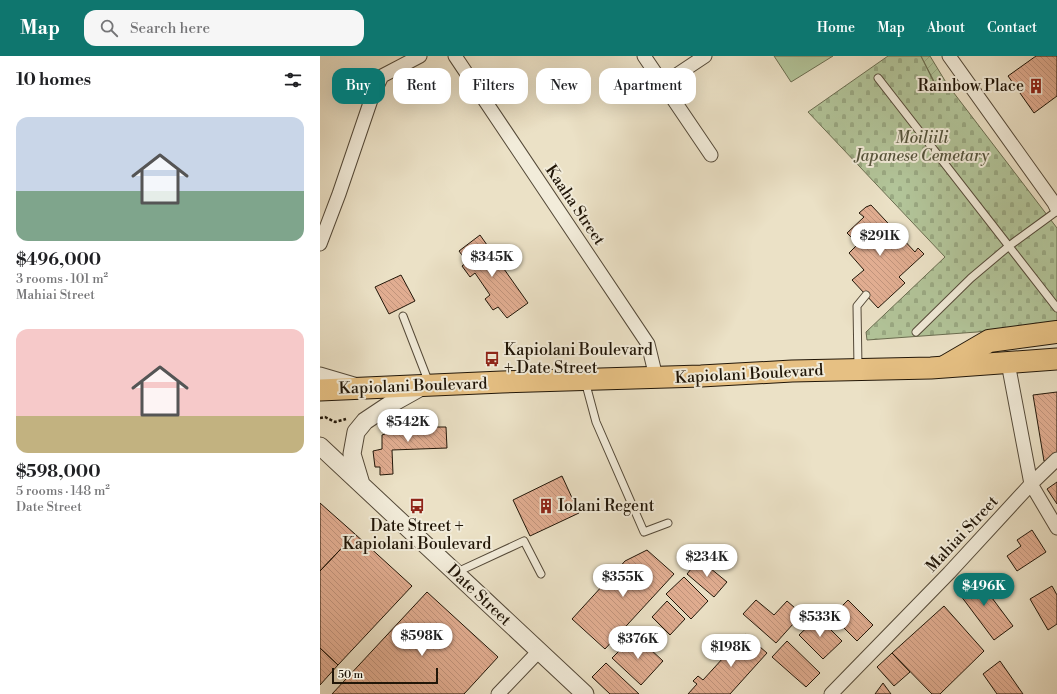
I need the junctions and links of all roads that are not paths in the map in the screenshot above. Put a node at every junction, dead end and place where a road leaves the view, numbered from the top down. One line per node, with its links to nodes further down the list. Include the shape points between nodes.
1 (420, 56): 12 (street, via 382,76 372,97)
2 (455, 56): 24 (street, Kaaha Street, via 648,344)
3 (644, 56): 6 (street)
4 (705, 56): 7 (street)
5 (949, 56): 11 (street)
6 (652, 68)
7 (687, 68)
8 (878, 78): 13 (lane)
9 (677, 104): 10 (street)
10 (711, 155)
11 (1056, 206): 13 (lane)
12 (320, 244)
13 (1009, 246): 15 (lane); 17 (lane, via 971,278)
14 (866, 295): 22 (lane, via 857,306)
15 (1057, 308)
16 (403, 316): 26 (lane)
17 (916, 332)
18 (1057, 332): 21 (highway, via 988,341)
19 (1057, 359): 20 (main road, Kapiolani Boulevard)
20 (1008, 363): 21 (main road, Kapiolani Boulevard); 33 (street)
21 (946, 366): 22 (main road, Kapiolani Boulevard)
22 (858, 369): 24 (main road, Kapiolani Boulevard)
23 (320, 374): 27 (street)
24 (656, 377): 25 (main road, Kapiolani Boulevard)
25 (584, 379): 26 (main road, Kapiolani Boulevard); 35 (lane, via 596,422 644,532)
26 (426, 385): 27 (main road, Kapiolani Boulevard); 34 (street, via 390,404 365,421 356,432 352,454)
27 (367, 388): 28 (main road, Kapiolani Boulevard)
28 (320, 390)
29 (320, 446): 32 (street, Date Street)
30 (1057, 458): 33 (street, Mahiai Street)
31 (320, 462): 32 (street)
32 (349, 474): 34 (street, Date Street)
33 (1031, 484): 36 (street); 42 (street, Mahiai Street)
34 (361, 486): 37 (street, Date Street)
35 (668, 523)
36 (1057, 528)
37 (455, 573): 38 (lane, via 524,541); 39 (street, Date Street)
38 (541, 574)
39 (539, 651): 40 (street); 41 (street, Date Street)
40 (498, 694)
41 (585, 694)
42 (831, 694)

